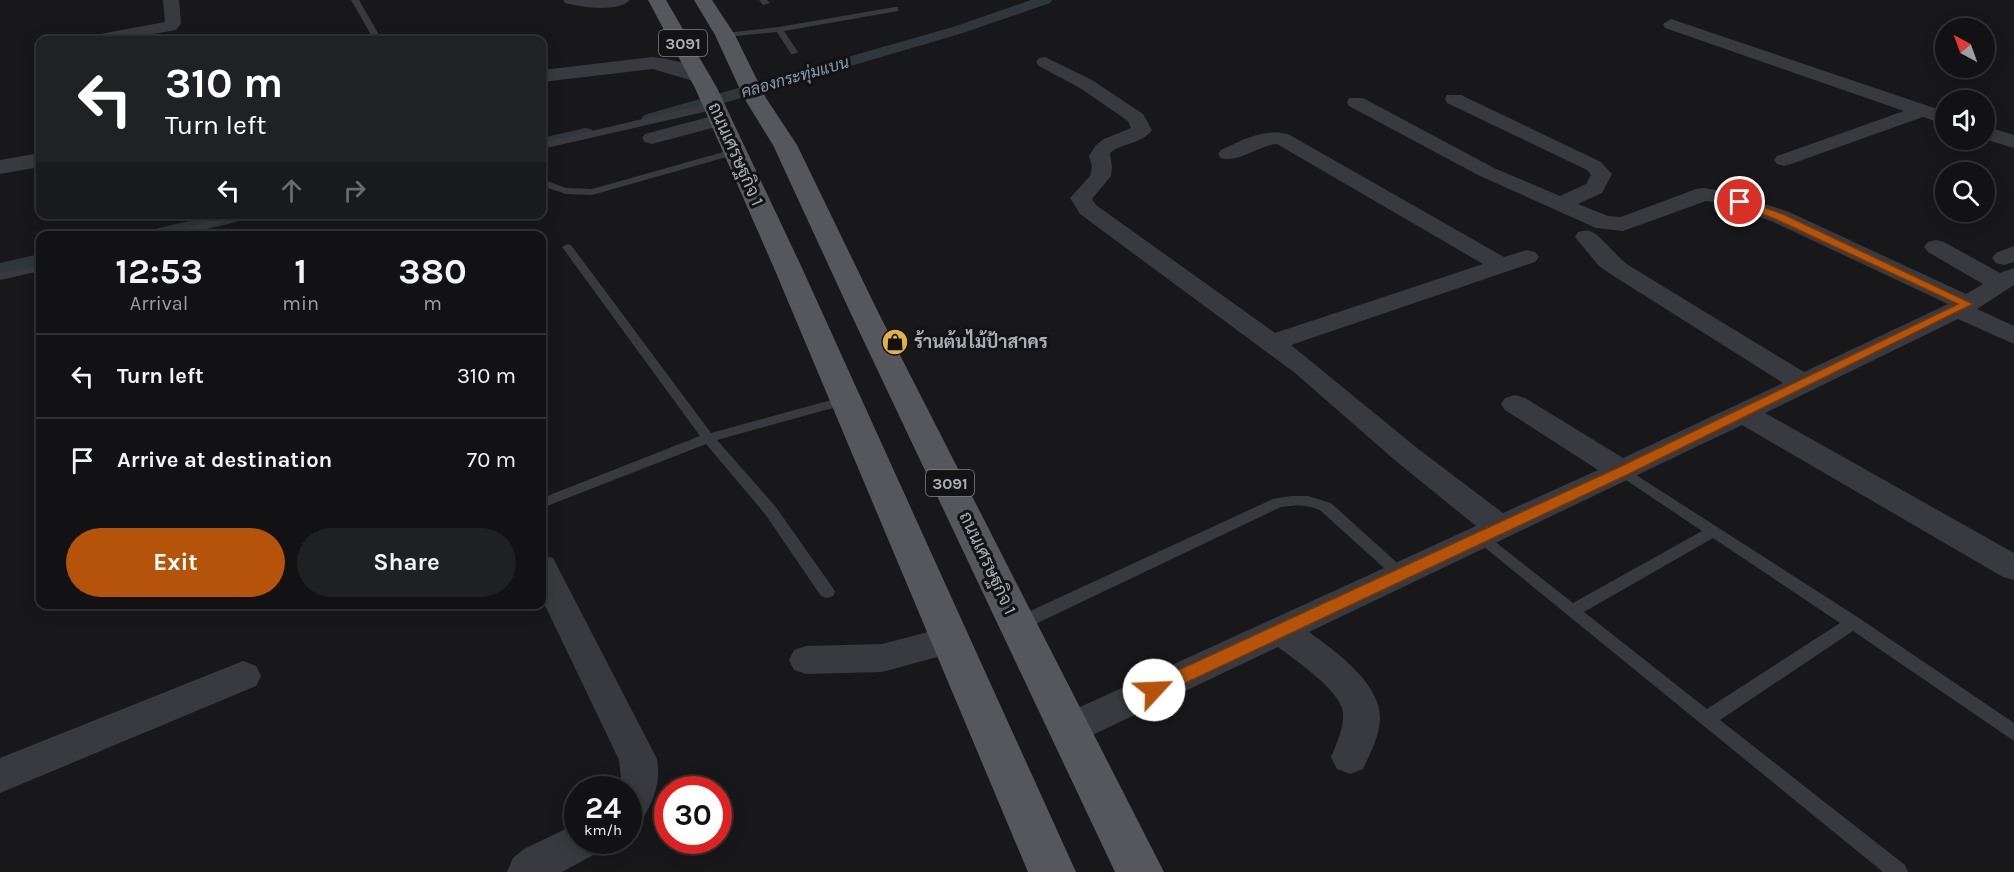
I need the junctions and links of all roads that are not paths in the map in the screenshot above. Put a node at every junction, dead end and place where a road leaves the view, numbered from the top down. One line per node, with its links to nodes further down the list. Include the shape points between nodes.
1 (171, 0): 12 (street, via 170,26)
2 (355, 0): 13 (lane)
3 (571, 0): 4 (street, via 593,4)
4 (622, 0)
5 (657, 0): 9 (main road, ถนนเศรษฐกิจ 1 / 3091)
6 (703, 0): 11 (main road, ถนนเศรษฐกิจ 1 / 3091)
7 (895, 9): 10 (lane)
8 (1671, 24): 21 (street)
9 (674, 29): 16 (street, via 665,42 645,52); 18 (main road, ถนนเศรษฐกิจ 1 / 3091)
10 (779, 29): 11 (lane); 14 (lane)
11 (725, 35): 62 (main road, ถนนเศรษฐกิจ 1 / 3091, via 784,145)
12 (116, 36)
13 (376, 36)
14 (794, 52)
15 (1045, 62): 46 (street, via 1136,117 1142,130 1101,150 1098,180 1081,198 1088,209)
16 (577, 70): 17 (street); 18 (street, via 653,63 671,66)
17 (546, 75)
18 (711, 99): 24 (street); 26 (lane, via 684,112); 27 (main road, ถนนเศรษฐกิจ 1 / 3091)
19 (1454, 99): 33 (street, via 1569,153 1602,174 1594,188)
20 (1356, 102): 33 (street, via 1487,172)
21 (1922, 111): 22 (street); 29 (street)
22 (1935, 115)
23 (1995, 136): 25 (street)
24 (652, 138)
25 (2014, 142)
26 (546, 145)
27 (734, 152): 32 (lane, via 592,192 572,193); 48 (main road, ถนนเศรษฐกิจ 1 / 3091)
28 (1228, 154): 40 (street, via 1262,139 1281,138)
29 (1784, 160)
30 (36, 161): 31 (street)
31 (0, 167)
32 (546, 184)
33 (1559, 205): 44 (street, via 1614,225 1704,194 1724,197 1779,216)
34 (227, 219): 35 (lane)
35 (185, 231)
36 (1586, 237): 47 (street, via 1620,270)
37 (567, 247): 51 (lane)
38 (1936, 247): 41 (street)
39 (1527, 257): 40 (street)
40 (1502, 265): 46 (street)
41 (2008, 267): 44 (street)
42 (36, 269): 43 (lane)
43 (0, 277)
44 (1963, 306): 45 (street); 47 (street)
45 (2014, 336)
46 (1272, 343): 55 (street)
47 (1804, 384): 50 (street)
48 (846, 400): 51 (lane); 64 (main road, ถนนเศรษฐกิจ 1 / 3091)
49 (1515, 404): 52 (street)
50 (1743, 413): 52 (street); 56 (street)
51 (709, 438): 53 (lane); 59 (lane, via 770,510)
52 (1622, 471): 54 (lane); 55 (street)
53 (546, 501)
54 (1713, 531): 60 (lane); 61 (lane)
55 (1489, 532): 57 (street); 60 (lane)
56 (2014, 568)
57 (1400, 574): 62 (lane, via 1326,507 1300,498 1278,503); 63 (street)
58 (546, 575): 72 (street, via 638,759)
59 (827, 592)
60 (1572, 611): 67 (lane)
61 (1853, 623): 67 (lane); 69 (lane)
62 (1017, 625): 68 (main road, ถนนเศรษฐกิจ 1 / 3091)
63 (1280, 630): 68 (street); 70 (street, via 1324,664 1350,690 1360,708 1359,729)
64 (951, 640): 65 (street, via 882,658); 75 (main road, ถนนเศรษฐกิจ 1 / 3091)
65 (806, 660)
66 (243, 676): 71 (street)
67 (1707, 719): 77 (lane)
68 (1069, 729): 76 (main road, ถนนเศรษฐกิจ 1 / 3091)
69 (2014, 733)
70 (1350, 757)
71 (0, 776)
72 (641, 776)
73 (564, 850): 74 (street)
74 (528, 872)
75 (1052, 872)
76 (1140, 872)
77 (1898, 872)

